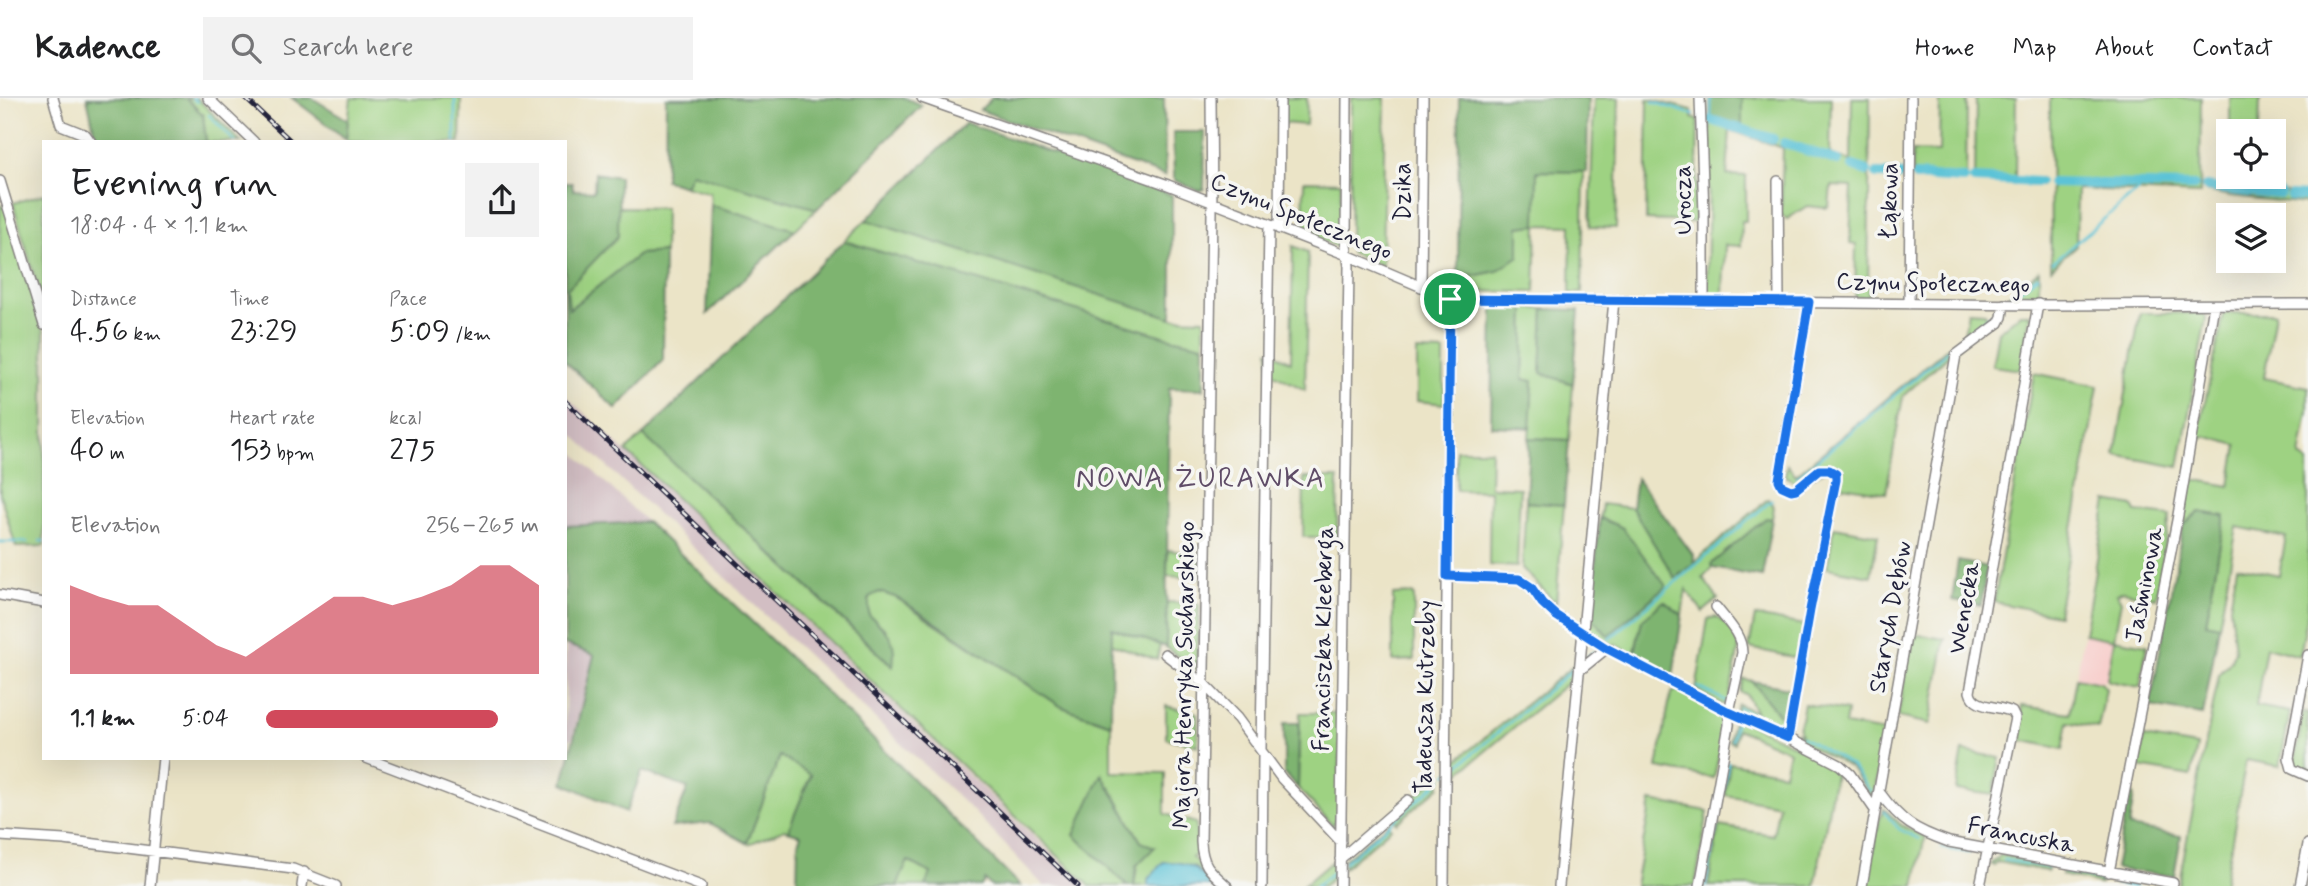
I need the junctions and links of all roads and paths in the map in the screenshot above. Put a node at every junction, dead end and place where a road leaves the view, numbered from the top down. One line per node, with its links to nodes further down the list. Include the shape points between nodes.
1 (53, 98): 10 (street, via 61,125)
2 (208, 98): 11 (street)
3 (922, 98): 14 (street, Czynu Społecznego)
4 (1211, 98): 14 (street, Majora Henryka Sucharskiego)
5 (1280, 98): 16 (street)
6 (1347, 98): 17 (street, Franciszka Kleeberga)
7 (1423, 98): 18 (street, Dzika)
8 (1700, 98): 21 (street, Urocza)
9 (1911, 98): 25 (street, Łąkowa)
10 (90, 140)
11 (252, 140)
12 (0, 181): 29 (street)
13 (1778, 181): 22 (street)
14 (1212, 202): 15 (street, Czynu Społecznego); 39 (street, Majora Henryka Sucharskiego)
15 (1269, 226): 16 (street, Czynu Społecznego); 42 (street)
16 (1279, 229): 17 (street, Czynu Społecznego)
17 (1347, 255): 18 (street, Czynu Społecznego); 50 (street, Franciszka Kleeberga)
18 (1421, 287): 19 (street, Czynu Społecznego)
19 (1450, 299): 20 (street, Czynu Społecznego); 30 (street, Tadeusza Kutrzeby)
20 (1614, 300): 21 (street, Czynu Społecznego); 34 (street)
21 (1704, 301): 22 (street, Czynu Społecznego)
22 (1779, 302): 23 (street, Czynu Społecznego)
23 (1809, 302): 25 (street, Czynu Społecznego); 41 (street, via 1779,480 1786,489 1796,489 1819,470 1832,471 1836,480)
24 (2004, 303): 25 (street, Czynu Społecznego); 26 (street, Czynu Społecznego); 46 (street, Starych Dębów, via 1999,323 1956,355)
25 (1909, 304)
26 (2038, 304): 28 (street, Czynu Społecznego); 52 (street, Wenecka, via 1970,692 1976,702 2007,709 2015,718)
27 (2308, 304): 28 (street, Czynu Społecznego)
28 (2214, 305): 56 (street, Jaśminowa)
29 (42, 318)
30 (1447, 576): 34 (street, via 1519,579 1555,615); 66 (street, Tadeusza Kutrzeby)
31 (0, 595): 32 (street)
32 (42, 603)
33 (1716, 607): 40 (street, via 1742,645)
34 (1583, 632): 35 (street); 38 (street)
35 (1606, 648): 38 (street); 40 (street)
36 (1164, 654): 39 (street)
37 (2308, 655): 45 (street, via 2289,758 2292,769)
38 (1580, 670): 67 (street)
39 (1204, 684): 42 (street); 63 (street, Majora Henryka Sucharskiego, via 1201,853 1209,870)
40 (1729, 712): 41 (street); 68 (street)
41 (1788, 738): 48 (street, via 1840,765)
42 (1262, 751): 50 (street); 64 (street)
43 (163, 760): 53 (street)
44 (371, 760): 57 (street)
45 (2308, 776)
46 (1880, 793): 48 (street, Starych Dębów); 52 (street, Francuska, via 1903,822 1922,832)
47 (1408, 800): 54 (street)
48 (1875, 810): 69 (street, Starych Dębów)
49 (0, 836): 53 (street)
50 (1341, 842): 54 (street, Franciszka Kleeberga)
51 (2308, 844): 71 (street)
52 (1989, 849): 56 (street, Francuska); 70 (street, Wenecka)
53 (153, 852): 55 (street); 59 (street)
54 (1340, 859): 65 (street, Franciszka Kleeberga)
55 (304, 872): 60 (street); 61 (street)
56 (2109, 872): 58 (street, Francuska)
57 (687, 883): 62 (street)
58 (2173, 883)
59 (150, 886)
60 (302, 886)
61 (336, 886)
62 (701, 886)
63 (1227, 886)
64 (1262, 886)
65 (1340, 886)
66 (1444, 886)
67 (1559, 886)
68 (1700, 886)
69 (1862, 886)
70 (1980, 886)
71 (2300, 886)

